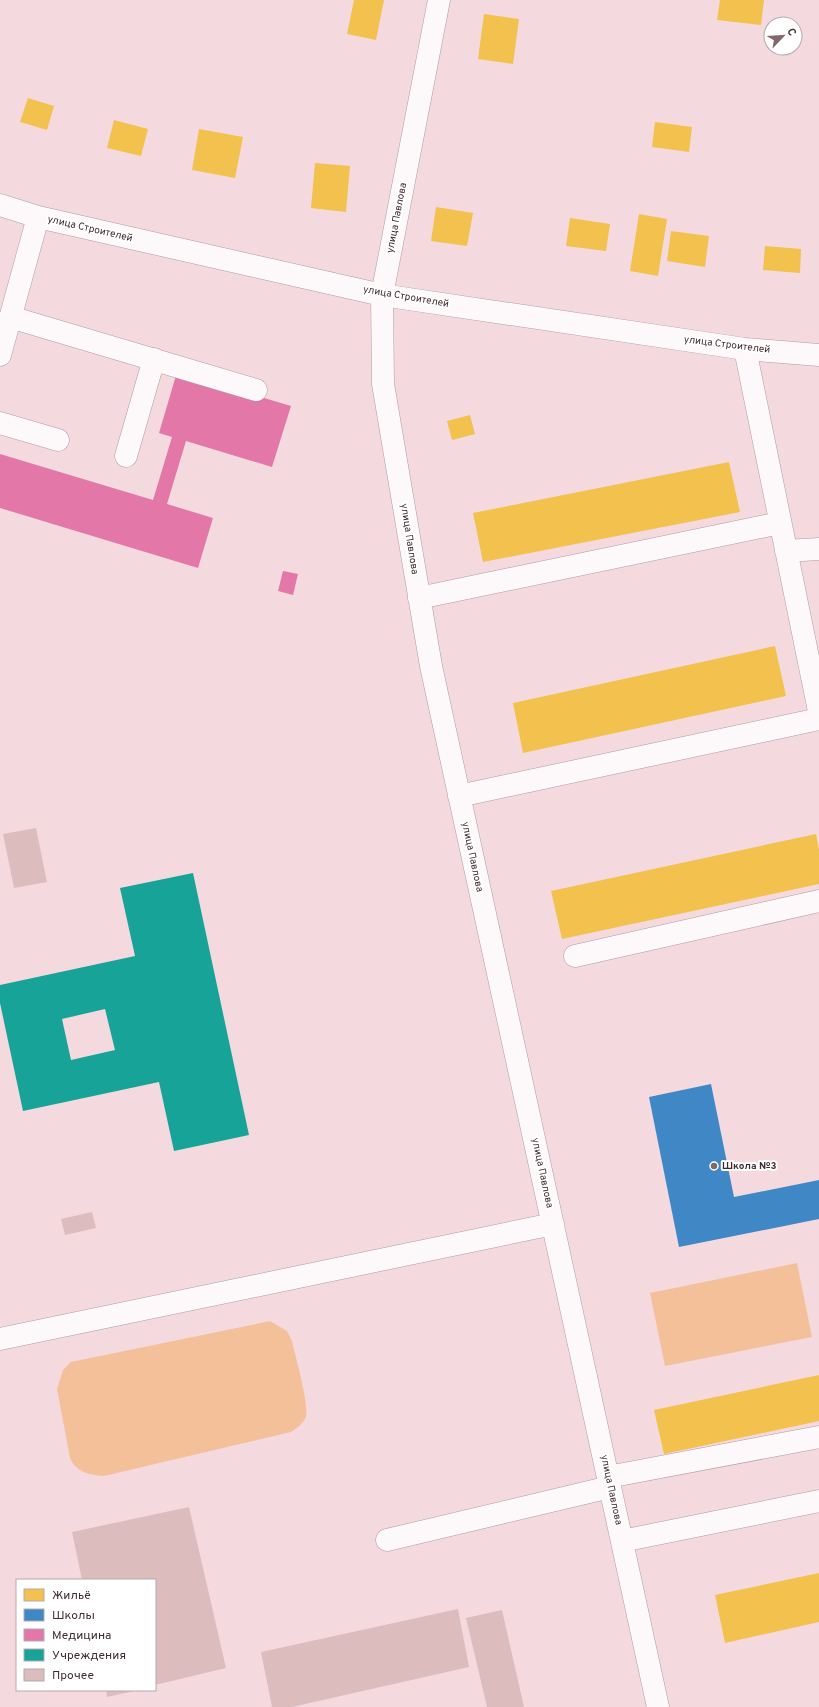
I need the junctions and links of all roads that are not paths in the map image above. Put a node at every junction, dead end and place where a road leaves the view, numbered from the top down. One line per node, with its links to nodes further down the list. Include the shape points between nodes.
1 (438, 0): 4 (street, улица Павлова)
2 (0, 205): 3 (street, улица Строителей)
3 (38, 217): 4 (street, улица Строителей); 5 (street)
4 (382, 295): 6 (street, улица Строителей); 17 (street, улица Павлова, via 383,384)
5 (10, 317): 7 (street); 9 (street)
6 (745, 349): 8 (street, улица Строителей); 14 (street)
7 (0, 355)
8 (819, 355)
9 (154, 359): 10 (street); 13 (street)
10 (256, 390)
11 (0, 422): 12 (street)
12 (58, 440)
13 (126, 456)
14 (780, 523): 16 (street); 17 (street)
15 (819, 549): 16 (street)
16 (786, 551): 18 (street)
17 (419, 598): 20 (street, улица Павлова)
18 (819, 711)
19 (819, 719): 20 (street)
20 (459, 796): 23 (street, улица Павлова)
21 (819, 901): 22 (street)
22 (575, 956)
23 (553, 1224): 24 (street); 26 (street, улица Павлова)
24 (0, 1339)
25 (819, 1437): 26 (street)
26 (609, 1482): 28 (street); 29 (street, улица Павлова)
27 (819, 1501): 29 (street)
28 (387, 1540)
29 (622, 1541): 30 (street, улица Павлова)
30 (658, 1707)

